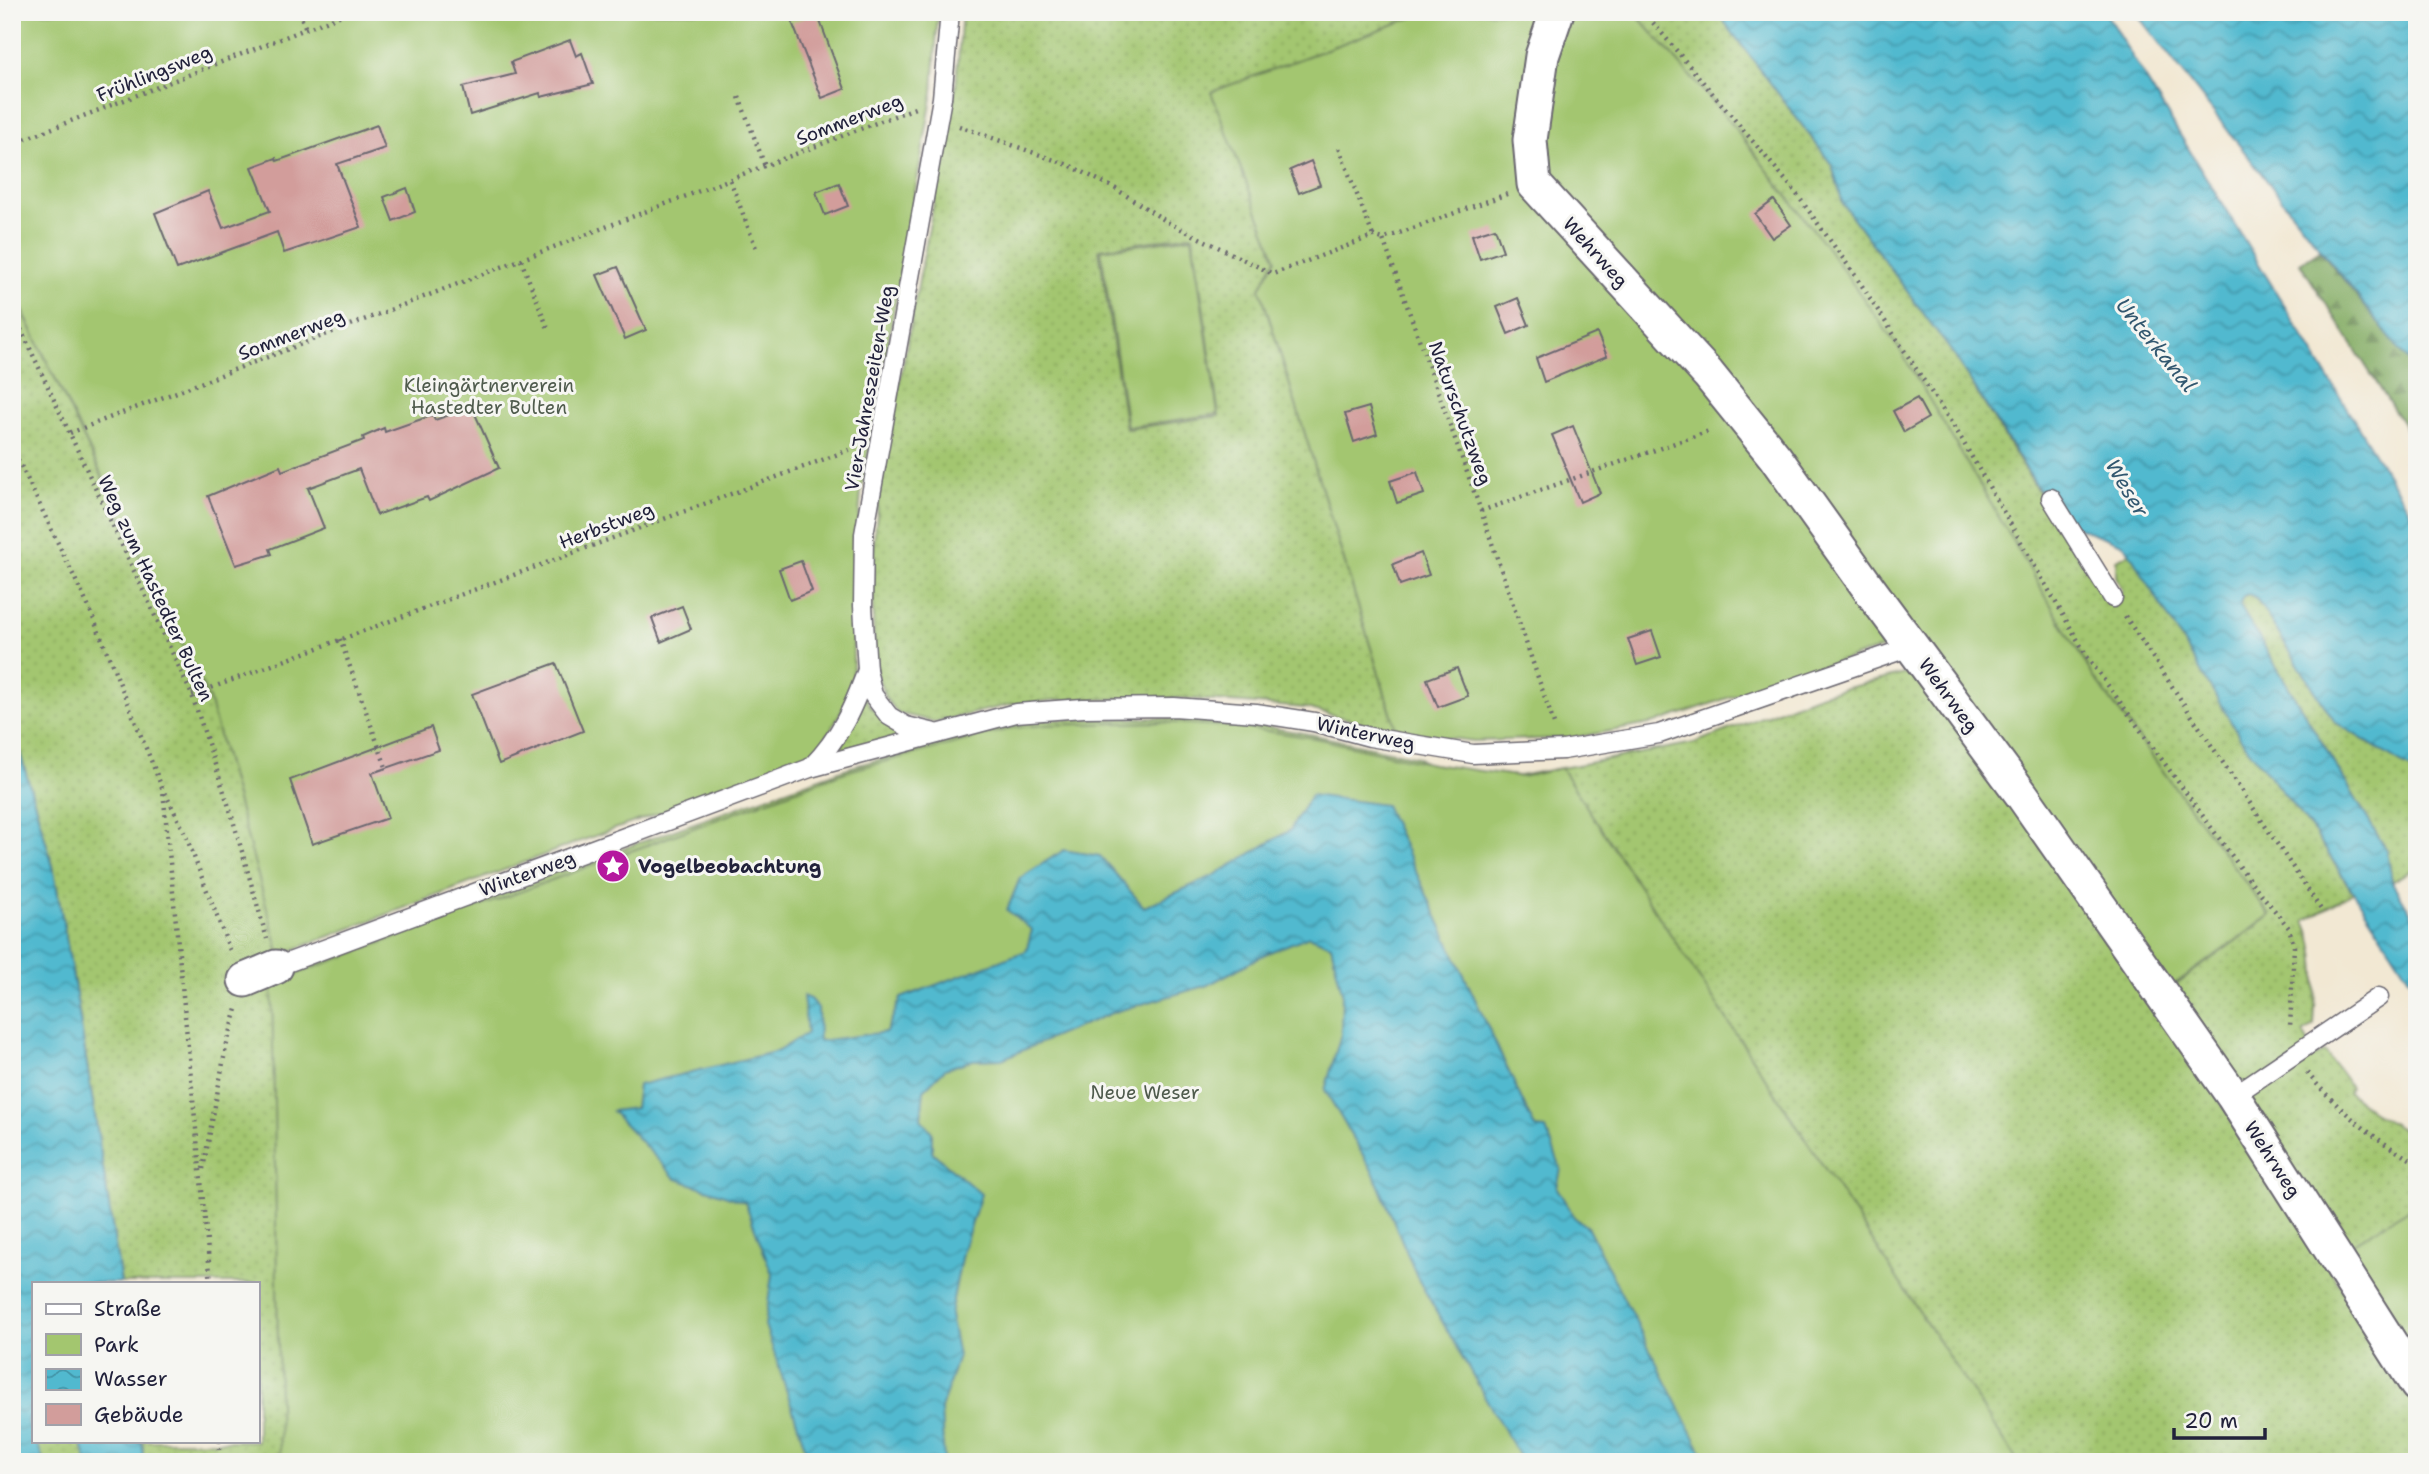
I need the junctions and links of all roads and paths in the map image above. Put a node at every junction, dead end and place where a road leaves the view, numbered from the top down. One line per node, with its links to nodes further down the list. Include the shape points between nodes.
1 (299, 12): 6 (path)
2 (349, 12): 6 (path, Frühlingsweg)
3 (950, 12): 8 (lane, Vier-Jahreszeiten-Weg)
4 (1557, 12): 14 (street, via 1542,56 1530,140)
5 (1644, 12): 41 (path, via 1793,189 1855,275 1958,433 2088,658 2289,928 2294,946)
6 (306, 29): 10 (path, Frühlingsweg)
7 (738, 97): 12 (path)
8 (942, 98): 9 (lane, Vier-Jahreszeiten-Weg); 12 (path, Sommerweg)
9 (939, 119): 15 (path, via 1071,166 1169,223 1273,274); 23 (lane, Vier-Jahreszeiten-Weg)
10 (12, 144)
11 (1339, 148): 15 (path)
12 (765, 166): 13 (path, Sommerweg)
13 (730, 180): 17 (path); 18 (path, Sommerweg)
14 (1534, 184): 16 (path); 21 (street, Wehrweg)
15 (1373, 236): 16 (path)
16 (1383, 239): 26 (path, Naturschutzweg)
17 (756, 248)
18 (521, 260): 20 (path); 22 (path, Sommerweg)
19 (12, 310): 22 (path, Weg zum Hastedter Bulten)
20 (548, 331)
21 (1745, 418): 26 (path); 29 (street, Wehrweg)
22 (70, 433): 31 (path, Weg zum Hastedter Bulten)
23 (882, 438): 28 (path, Herbstweg); 30 (lane, Vier-Jahreszeiten-Weg, via 864,534)
24 (12, 447): 36 (path, via 90,611)
25 (2051, 498): 27 (lane)
26 (1482, 511): 33 (path, Naturschutzweg)
27 (2113, 598): 37 (path)
28 (340, 639): 31 (path, Herbstweg); 34 (path)
29 (1913, 646): 33 (lane, Winterweg, via 1659,734); 42 (street, Wehrweg)
30 (867, 670): 32 (lane, Vier-Jahreszeiten-Weg, via 873,695 889,716); 35 (lane, Winterweg, via 845,723 831,747)
31 (192, 695): 38 (path, Weg zum Hastedter Bulten)
32 (937, 734): 33 (lane, Winterweg, via 1016,713 1174,707 1314,722 1370,737 1473,754); 35 (lane, Winterweg)
33 (1563, 750)
34 (386, 767)
35 (810, 768): 38 (lane, Winterweg)
36 (163, 790): 39 (path, via 184,831 225,943); 44 (path)
37 (2322, 911)
38 (276, 967): 39 (street, Winterweg)
39 (246, 979): 44 (path, via 226,1047)
40 (2379, 997): 41 (lane)
41 (2292, 1055): 42 (lane); 43 (path, via 2332,1102 2386,1146)
42 (2233, 1096): 46 (street, Wehrweg)
43 (2417, 1163)
44 (202, 1176): 45 (path)
45 (211, 1282)
46 (2417, 1385)
47 (219, 1442): 48 (path)
48 (219, 1462)

